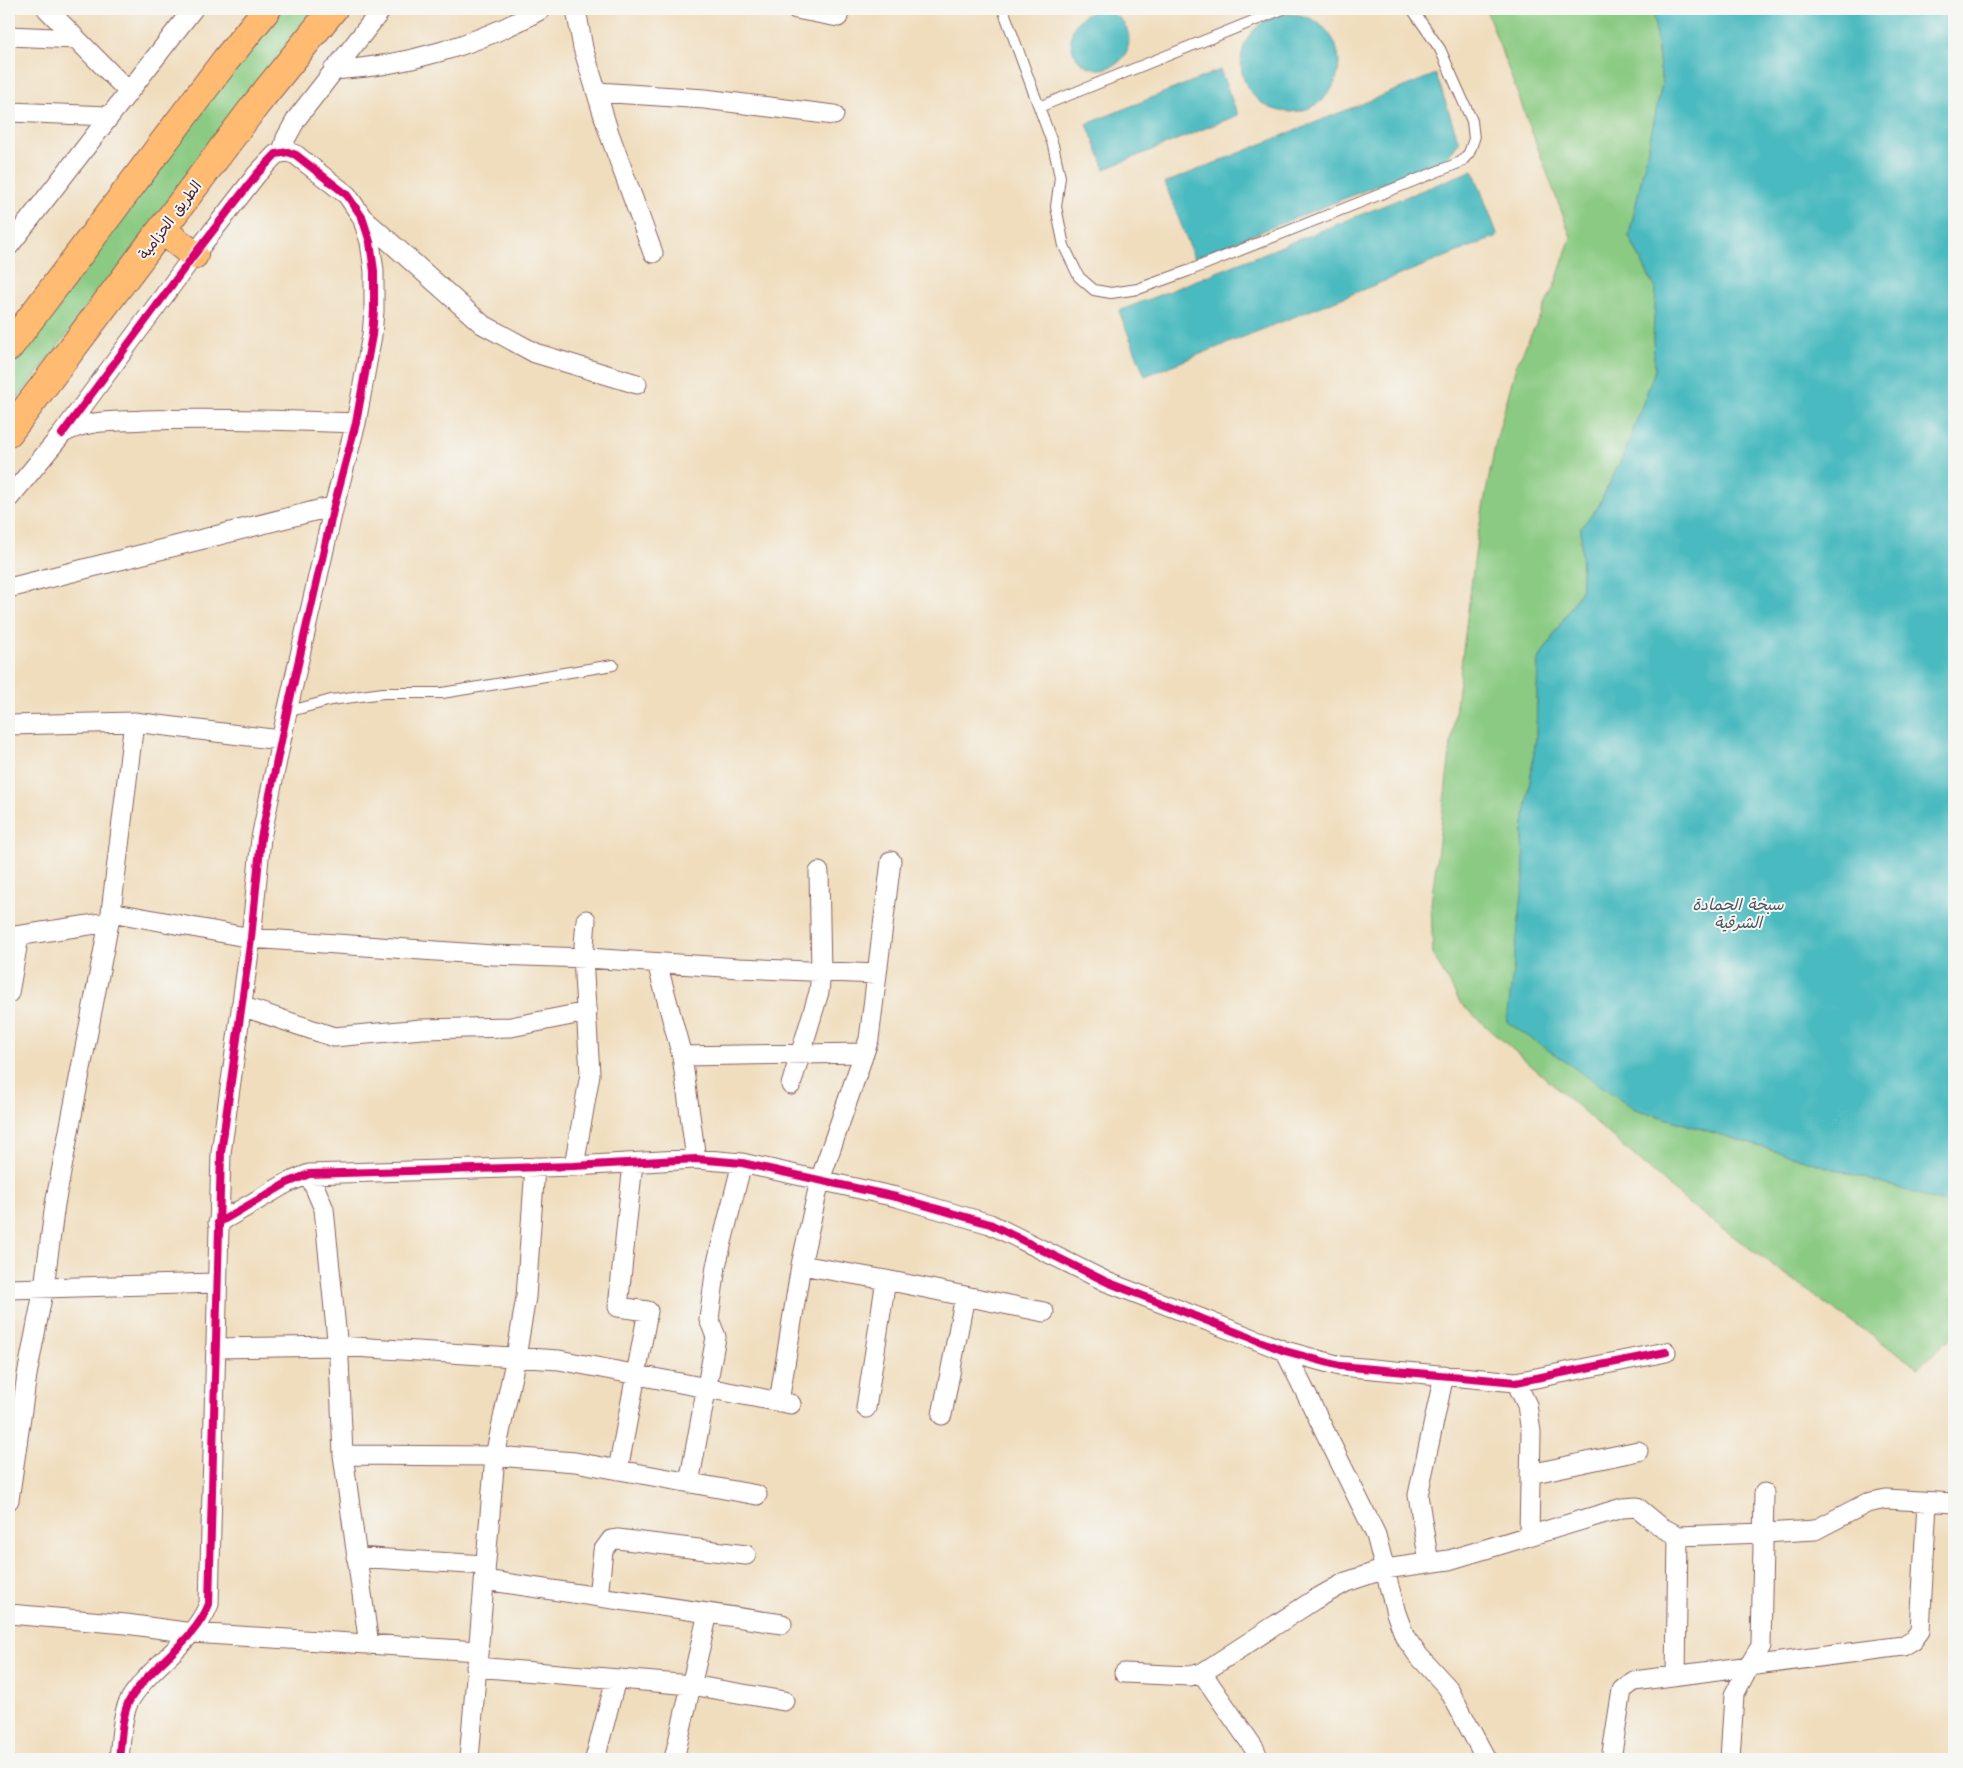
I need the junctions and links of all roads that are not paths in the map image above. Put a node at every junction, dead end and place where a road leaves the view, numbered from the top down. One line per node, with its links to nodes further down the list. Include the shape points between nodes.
1 (47, 9): 14 (street)
2 (193, 9): 16 (street)
3 (267, 9): 28 (highway)
4 (333, 9): 24 (highway, الطريق الحزامية)
5 (382, 9): 15 (street)
6 (542, 9): 15 (street, via 448,50 378,65)
7 (576, 9): 17 (street, via 583,48)
8 (796, 9): 12 (street)
9 (1004, 9): 18 (lane)
10 (1283, 9): 18 (lane)
11 (1412, 9): 18 (lane, via 1440,49 1472,121 1474,139 1470,153 1461,162 1138,289 1111,293 1094,290 1079,278 1064,246 1056,207 1060,177)
12 (838, 17)
13 (9, 36): 14 (street)
14 (76, 39): 16 (street)
15 (333, 70): 22 (street, via 297,118)
16 (128, 91): 21 (street)
17 (597, 92): 20 (street, via 705,99); 26 (street)
18 (1039, 107)
19 (9, 112): 21 (street)
20 (834, 115)
21 (109, 116): 25 (street)
22 (282, 152): 23 (street, via 305,160 347,195); 27 (street, via 257,174)
23 (362, 217): 29 (street, via 482,324 535,354); 30 (street, via 370,242 375,291 372,335)
24 (162, 230): 27 (highway); 31 (highway, الطريق الحزامية)
25 (9, 246)
26 (653, 253)
27 (194, 255): 32 (street)
28 (9, 347)
29 (637, 384)
30 (356, 423): 32 (street, via 200,418 104,422 71,428); 34 (street)
31 (9, 432)
32 (62, 434): 33 (street)
33 (9, 498)
34 (334, 506): 35 (street); 37 (street)
35 (9, 588)
36 (613, 665): 37 (lane, via 442,693 383,693 331,700)
37 (287, 712): 40 (street)
38 (134, 722): 39 (street); 40 (street); 43 (street)
39 (9, 725)
40 (280, 740): 46 (street, via 261,838)
41 (891, 861): 50 (street)
42 (819, 872): 49 (street)
43 (110, 917): 45 (street); 46 (street); 69 (street, via 55,1204)
44 (586, 920): 47 (street)
45 (14, 936): 51 (street)
46 (251, 938): 47 (street); 52 (street)
47 (583, 958): 48 (street); 53 (street)
48 (657, 963): 49 (street); 56 (street)
49 (821, 972): 50 (street); 55 (street, via 819,992)
50 (877, 974): 54 (street, via 869,1039)
51 (9, 993)
52 (241, 1006): 53 (street, via 334,1037 422,1029 511,1028); 65 (street, via 221,1153)
53 (587, 1012): 61 (street, via 590,1074)
54 (864, 1053): 55 (street); 64 (street)
55 (800, 1054): 56 (street); 57 (street)
56 (682, 1056): 58 (street)
57 (791, 1085)
58 (696, 1159): 59 (street); 60 (street)
59 (633, 1162): 61 (street); 78 (street, via 618,1307 648,1311)
60 (742, 1163): 64 (street); 81 (street, via 716,1266 709,1319 716,1337)
61 (574, 1166): 62 (street)
62 (535, 1167): 63 (street); 77 (street, via 526,1297)
63 (310, 1174): 65 (street); 73 (street, via 324,1209)
64 (820, 1180): 66 (street); 75 (street, via 896,1197 990,1224 1107,1282)
65 (218, 1223): 68 (street)
66 (802, 1265): 67 (street); 81 (street, via 785,1403)
67 (886, 1280): 71 (street); 82 (street)
68 (216, 1283): 69 (street); 74 (street)
69 (44, 1287): 70 (street); 92 (street, via 27,1375)
70 (9, 1289)
71 (965, 1296): 72 (street); 83 (street)
72 (1044, 1312)
73 (338, 1346): 74 (street); 77 (street); 85 (street)
74 (215, 1348): 107 (street, via 209,1604)
75 (1285, 1351): 79 (street, via 1340,1366); 101 (street, via 1376,1535)
76 (1666, 1352): 80 (street)
77 (516, 1357): 78 (street, via 559,1360); 86 (street)
78 (635, 1375): 81 (street); 87 (street)
79 (1444, 1376): 80 (street); 100 (street, via 1418,1495)
80 (1516, 1382): 88 (street, via 1526,1406 1531,1432)
81 (706, 1388): 89 (street)
82 (866, 1408)
83 (942, 1415)
84 (1638, 1451): 88 (street)
85 (343, 1455): 86 (street); 99 (street)
86 (495, 1456): 87 (street, via 575,1462); 102 (street)
87 (618, 1470): 89 (street)
88 (1530, 1474): 96 (street)
89 (689, 1483): 91 (street)
90 (1764, 1493): 95 (street)
91 (757, 1495)
92 (9, 1500)
93 (1926, 1502): 94 (street); 95 (street, via 1886,1499 1867,1503 1815,1530); 110 (street, via 1920,1631 1913,1640 1902,1646)
94 (1954, 1503)
95 (1763, 1534): 97 (street); 110 (street, via 1761,1646)
96 (1529, 1536): 97 (street, via 1622,1508 1637,1507); 100 (street, via 1449,1560)
97 (1678, 1536): 113 (street)
98 (746, 1555): 103 (street, via 611,1540 603,1551)
99 (356, 1556): 102 (street); 108 (street)
100 (1428, 1563): 101 (street)
101 (1385, 1569): 112 (street, via 1346,1582 1314,1600); 122 (street, via 1405,1637 1448,1688)
102 (485, 1572): 103 (street); 109 (street)
103 (598, 1597): 104 (street)
104 (708, 1613): 106 (street); 115 (street)
105 (9, 1614): 107 (street)
106 (782, 1624)
107 (192, 1633): 108 (street); 117 (street, via 150,1674 131,1699 123,1726)
108 (369, 1645): 109 (street)
109 (477, 1659): 114 (street); 118 (street)
110 (1749, 1666): 113 (street); 124 (street, via 1734,1695)
111 (1124, 1673): 112 (street, via 1190,1676)
112 (1202, 1673): 121 (street)
113 (1676, 1675): 123 (street, via 1634,1681 1622,1690)
114 (616, 1679): 115 (street); 119 (street)
115 (691, 1685): 116 (street); 120 (street)
116 (784, 1702)
117 (119, 1759)
118 (469, 1759)
119 (596, 1759)
120 (674, 1759)
121 (1260, 1759)
122 (1486, 1759)
123 (1611, 1759)
124 (1730, 1759)

